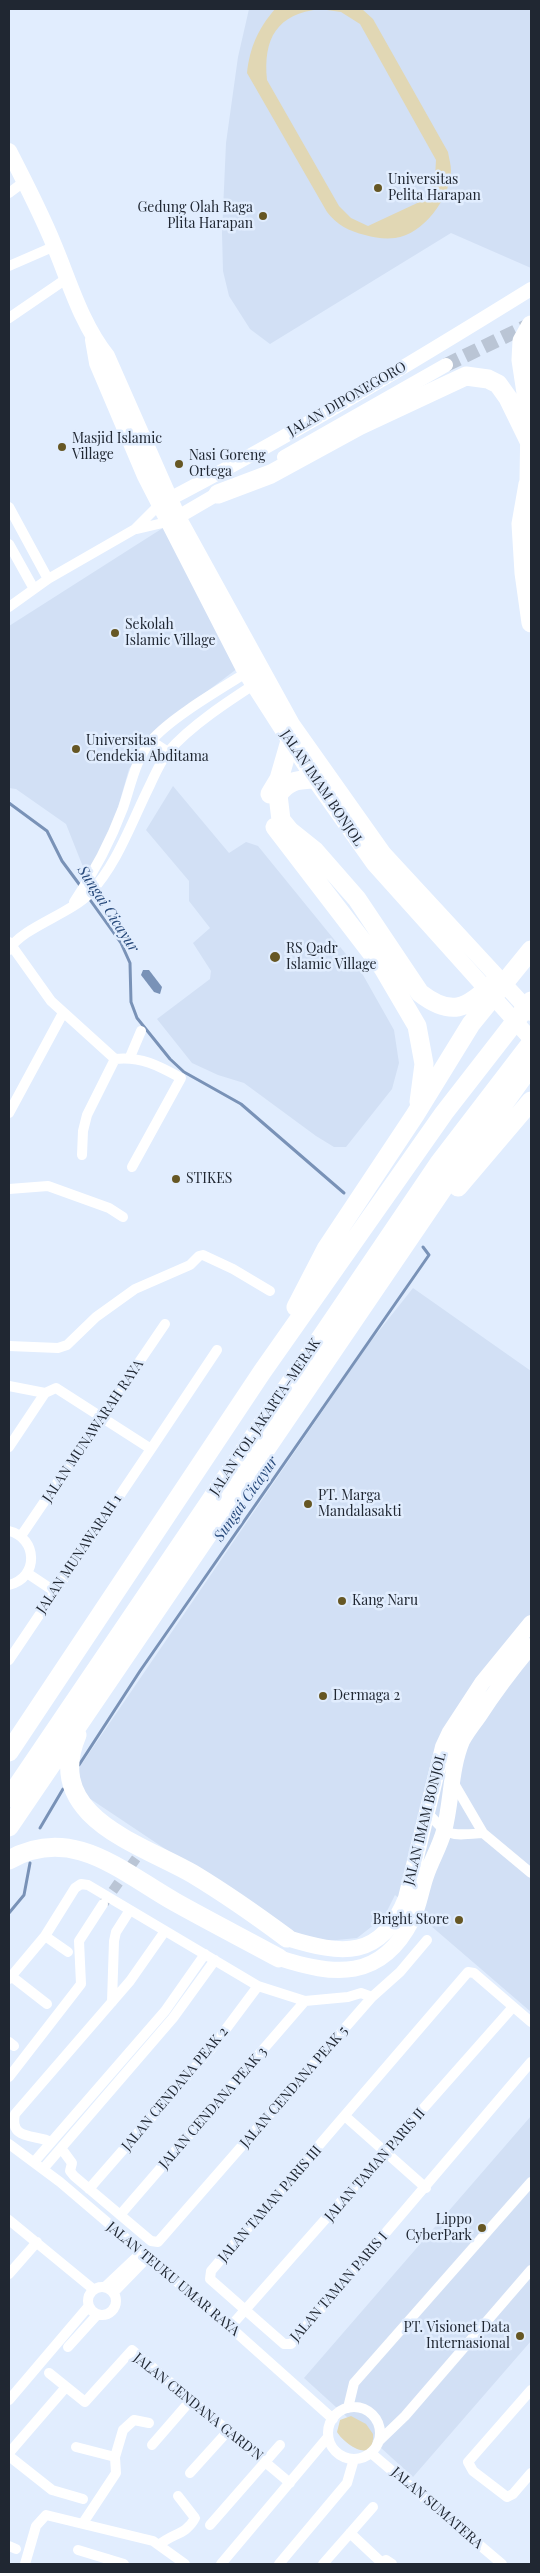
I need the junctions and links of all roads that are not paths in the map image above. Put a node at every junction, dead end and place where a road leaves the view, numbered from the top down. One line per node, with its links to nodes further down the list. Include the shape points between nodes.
1 (9, 151): 2 (main road, JALAN IMAM BONJOL)
2 (25, 181): 3 (street); 4 (main road, JALAN IMAM BONJOL)
3 (9, 193)
4 (55, 246): 5 (street); 6 (main road, JALAN IMAM BONJOL)
5 (9, 266)
6 (66, 278): 8 (street); 14 (main road, JALAN IMAM BONJOL, via 92,337 97,363 127,417)
7 (531, 289): 14 (street, JALAN DIPONEGORO, via 362,391)
8 (9, 318)
9 (531, 325): 11 (highway, via 522,341 530,419)
10 (446, 365): 13 (street, JALAN DIPONEGORO)
11 (529, 441): 12 (highway); 13 (highway, via 498,384 466,376 360,426 270,474)
12 (530, 488): 22 (highway, via 521,524)
13 (218, 494): 16 (street, JALAN DIPONEGORO)
14 (165, 502): 16 (main road, JALAN IMAM BONJOL); 17 (street)
15 (9, 507): 19 (street)
16 (173, 520): 17 (street); 23 (main road, JALAN IMAM BONJOL)
17 (135, 529): 19 (street)
18 (9, 544): 20 (street)
19 (48, 579): 20 (street)
20 (34, 589): 21 (street)
21 (9, 607)
22 (531, 623)
23 (256, 675): 24 (street, via 166,728); 25 (main road, JALAN IMAM BONJOL); 26 (street); 35 (main road, JALAN IMAM BONJOL, via 384,854)
24 (151, 741): 26 (street); 29 (street, via 141,756 123,808)
25 (290, 741): 27 (main road, JALAN IMAM BONJOL); 28 (highway)
26 (168, 752): 29 (street, via 101,879)
27 (311, 773): 28 (highway); 30 (highway, via 284,786 278,795 281,820 315,851 356,899 420,994 446,1008 458,1009 467,1005 503,973); 37 (main road, JALAN IMAM BONJOL, via 374,864)
28 (279, 780): 44 (highway, via 269,797 270,821 383,968 417,1026 424,1064 422,1091)
29 (88, 889): 31 (street, via 76,903)
30 (531, 938)
31 (10, 946): 34 (street)
32 (531, 950): 44 (highway, via 471,1024)
33 (531, 1001): 54 (highway, JALAN TOL JAKARTA–MERAK, via 444,1113)
34 (63, 1013): 40 (street); 43 (street)
35 (531, 1013)
36 (141, 1031): 39 (street)
37 (531, 1039)
38 (531, 1043): 71 (highway, JALAN TOL JAKARTA–MERAK, via 433,1171)
39 (130, 1058): 40 (street); 46 (street, via 157,1065 181,1078)
40 (115, 1059): 45 (street, via 86,1115)
41 (531, 1066): 49 (highway)
42 (531, 1101): 49 (highway)
43 (9, 1113)
44 (415, 1116): 54 (highway, via 326,1250)
45 (82, 1155)
46 (132, 1167)
47 (9, 1190): 48 (street, via 48,1186 109,1208)
48 (123, 1217)
49 (376, 1287): 68 (highway)
50 (270, 1291): 52 (street, via 203,1255 190,1265 135,1289 96,1317 66,1345 58,1348)
51 (165, 1324): 57 (street, JALAN MUNAWARAH RAYA)
52 (9, 1346)
53 (216, 1350): 59 (street, JALAN MUNAWARAH 1)
54 (262, 1372): 69 (highway, JALAN TOL JAKARTA–MERAK)
55 (9, 1386): 56 (street)
56 (45, 1393): 57 (street, via 52,1388 61,1389); 58 (street)
57 (103, 1418): 59 (street); 61 (street, JALAN MUNAWARAH RAYA)
58 (9, 1447)
59 (151, 1449): 64 (street, JALAN MUNAWARAH 1)
60 (9, 1531): 61 (street)
61 (21, 1536): 62 (street, via 32,1553 32,1564)
62 (27, 1573): 63 (street, via 22,1580); 64 (street)
63 (9, 1585)
64 (54, 1591): 67 (street, JALAN MUNAWARAH 1)
65 (531, 1623): 72 (main road, JALAN IMAM BONJOL, via 482,1683 450,1732 440,1755)
66 (531, 1646): 70 (main road, JALAN IMAM BONJOL, via 503,1679 462,1741)
67 (9, 1660)
68 (89, 1709): 73 (highway); 82 (highway, via 74,1746 70,1774 75,1793 90,1814 116,1836 170,1861 229,1896)
69 (9, 1752)
70 (451, 1778): 74 (main road, JALAN IMAM BONJOL); 75 (street)
71 (9, 1798)
72 (426, 1811): 74 (street); 82 (main road, JALAN IMAM BONJOL, via 406,1898 386,1933 353,1950 323,1949)
73 (9, 1827)
74 (444, 1831): 75 (street, via 455,1835); 86 (main road, JALAN IMAM BONJOL, via 412,1920 384,1956 367,1966 330,1971)
75 (483, 1833): 77 (street)
76 (9, 1860): 86 (highway, via 25,1851 50,1846 107,1860 173,1901)
77 (531, 1873)
78 (103, 1904): 101 (street, via 80,1941 81,1984)
79 (130, 1910): 80 (street); 81 (street, via 81,1884 75,1888); 92 (street, via 114,1941)
80 (166, 1931): 85 (street); 92 (street)
81 (45, 1936): 84 (street); 88 (street)
82 (287, 1938)
83 (427, 1940): 90 (street, JALAN CENDANA PEAK 5, via 400,1972)
84 (68, 1952)
85 (205, 1954): 87 (street); 96 (street)
86 (279, 1958)
87 (215, 1960): 89 (street); 97 (street)
88 (10, 1978): 93 (street)
89 (258, 1986): 91 (street); 111 (street, JALAN CENDANA PEAK 2, via 211,2050)
90 (372, 1997): 91 (street, via 361,1993); 112 (street, JALAN CENDANA PEAK 5, via 163,2238 158,2242 151,2240)
91 (306, 2001): 112 (street, JALAN CENDANA PEAK 3)
92 (112, 2002): 103 (street, via 15,2114 16,2130 28,2138 43,2138)
93 (47, 2004)
94 (513, 2007): 95 (street); 102 (street, JALAN TAMAN PARIS III, via 474,1973 468,1972); 106 (street, JALAN TAMAN PARIS II)
95 (531, 2022)
96 (147, 2032): 97 (street); 99 (street)
97 (155, 2039): 100 (street)
98 (531, 2062): 110 (street, JALAN TAMAN PARIS I)
99 (115, 2068): 100 (street); 103 (street)
100 (123, 2076): 105 (street)
101 (9, 2077)
102 (346, 2117): 106 (street); 121 (street, JALAN TAMAN PARIS III, via 211,2271 210,2279)
103 (51, 2142): 107 (street)
104 (9, 2144): 107 (street, JALAN TEUKU UMAR RAYA)
105 (61, 2148): 108 (street); 111 (street, via 72,2164 70,2171)
106 (386, 2152): 110 (street); 121 (street, JALAN TAMAN PARIS II)
107 (34, 2162): 108 (street, JALAN TEUKU UMAR RAYA)
108 (43, 2169): 115 (street, JALAN TEUKU UMAR RAYA)
109 (531, 2182): 130 (street, via 354,2383)
110 (426, 2188): 121 (street, JALAN TAMAN PARIS I, via 291,2344 284,2344)
111 (89, 2189): 112 (street)
112 (120, 2214)
113 (9, 2220): 114 (street)
114 (37, 2242): 117 (street); 118 (street)
115 (144, 2255): 119 (street); 123 (street, JALAN TEUKU UMAR RAYA)
116 (531, 2270): 135 (street, via 405,2416)
117 (9, 2274)
118 (93, 2289): 119 (street); 120 (street, via 88,2297)
119 (110, 2290): 122 (street, via 116,2301 113,2310 106,2315)
120 (88, 2307): 122 (street); 128 (street)
121 (245, 2311): 123 (street, JALAN TAMAN PARIS II)
122 (97, 2315): 124 (street)
123 (233, 2325): 131 (street, JALAN TEUKU UMAR RAYA)
124 (68, 2347)
125 (50, 2373): 126 (street, JALAN CENDANA GARD'N)
126 (66, 2387): 129 (street, JALAN CENDANA GARD'N, via 85,2402 132,2350); 140 (street)
127 (531, 2390): 144 (street, via 468,2462 473,2471 507,2497)
128 (9, 2400)
129 (191, 2400): 133 (street, JALAN CENDANA GARD'N); 136 (street)
130 (348, 2408): 131 (street); 135 (street, via 360,2408 371,2414 380,2430)
131 (333, 2419): 134 (street)
132 (149, 2422): 141 (street, via 134,2420 124,2427)
133 (228, 2431): 143 (street, JALAN CENDANA GARD'N); 145 (street)
134 (328, 2437): 142 (street, via 337,2453); 146 (street)
135 (378, 2442): 139 (street)
136 (152, 2445)
137 (280, 2445): 143 (street)
138 (76, 2446): 141 (street)
139 (371, 2453): 142 (street); 163 (street, JALAN SUMATERA)
140 (9, 2454): 148 (street, via 52,2490)
141 (115, 2457): 150 (street, via 116,2473)
142 (354, 2459): 161 (street, via 347,2483)
143 (265, 2462): 146 (street, JALAN CENDANA GARD'N); 151 (street)
144 (531, 2472)
145 (190, 2473)
146 (290, 2483): 160 (street)
147 (178, 2496): 153 (street, via 195,2518 188,2530 169,2537)
148 (82, 2498)
149 (374, 2507): 152 (street)
150 (83, 2523): 153 (street); 157 (street, via 46,2514 41,2517)
151 (210, 2526)
152 (350, 2533): 156 (street); 162 (street)
153 (160, 2545): 159 (street)
154 (78, 2550): 155 (street)
155 (100, 2561): 158 (street)
156 (384, 2563)
157 (25, 2564)
158 (124, 2564)
159 (185, 2564)
160 (221, 2564)
161 (279, 2564)
162 (323, 2564)
163 (502, 2564)

